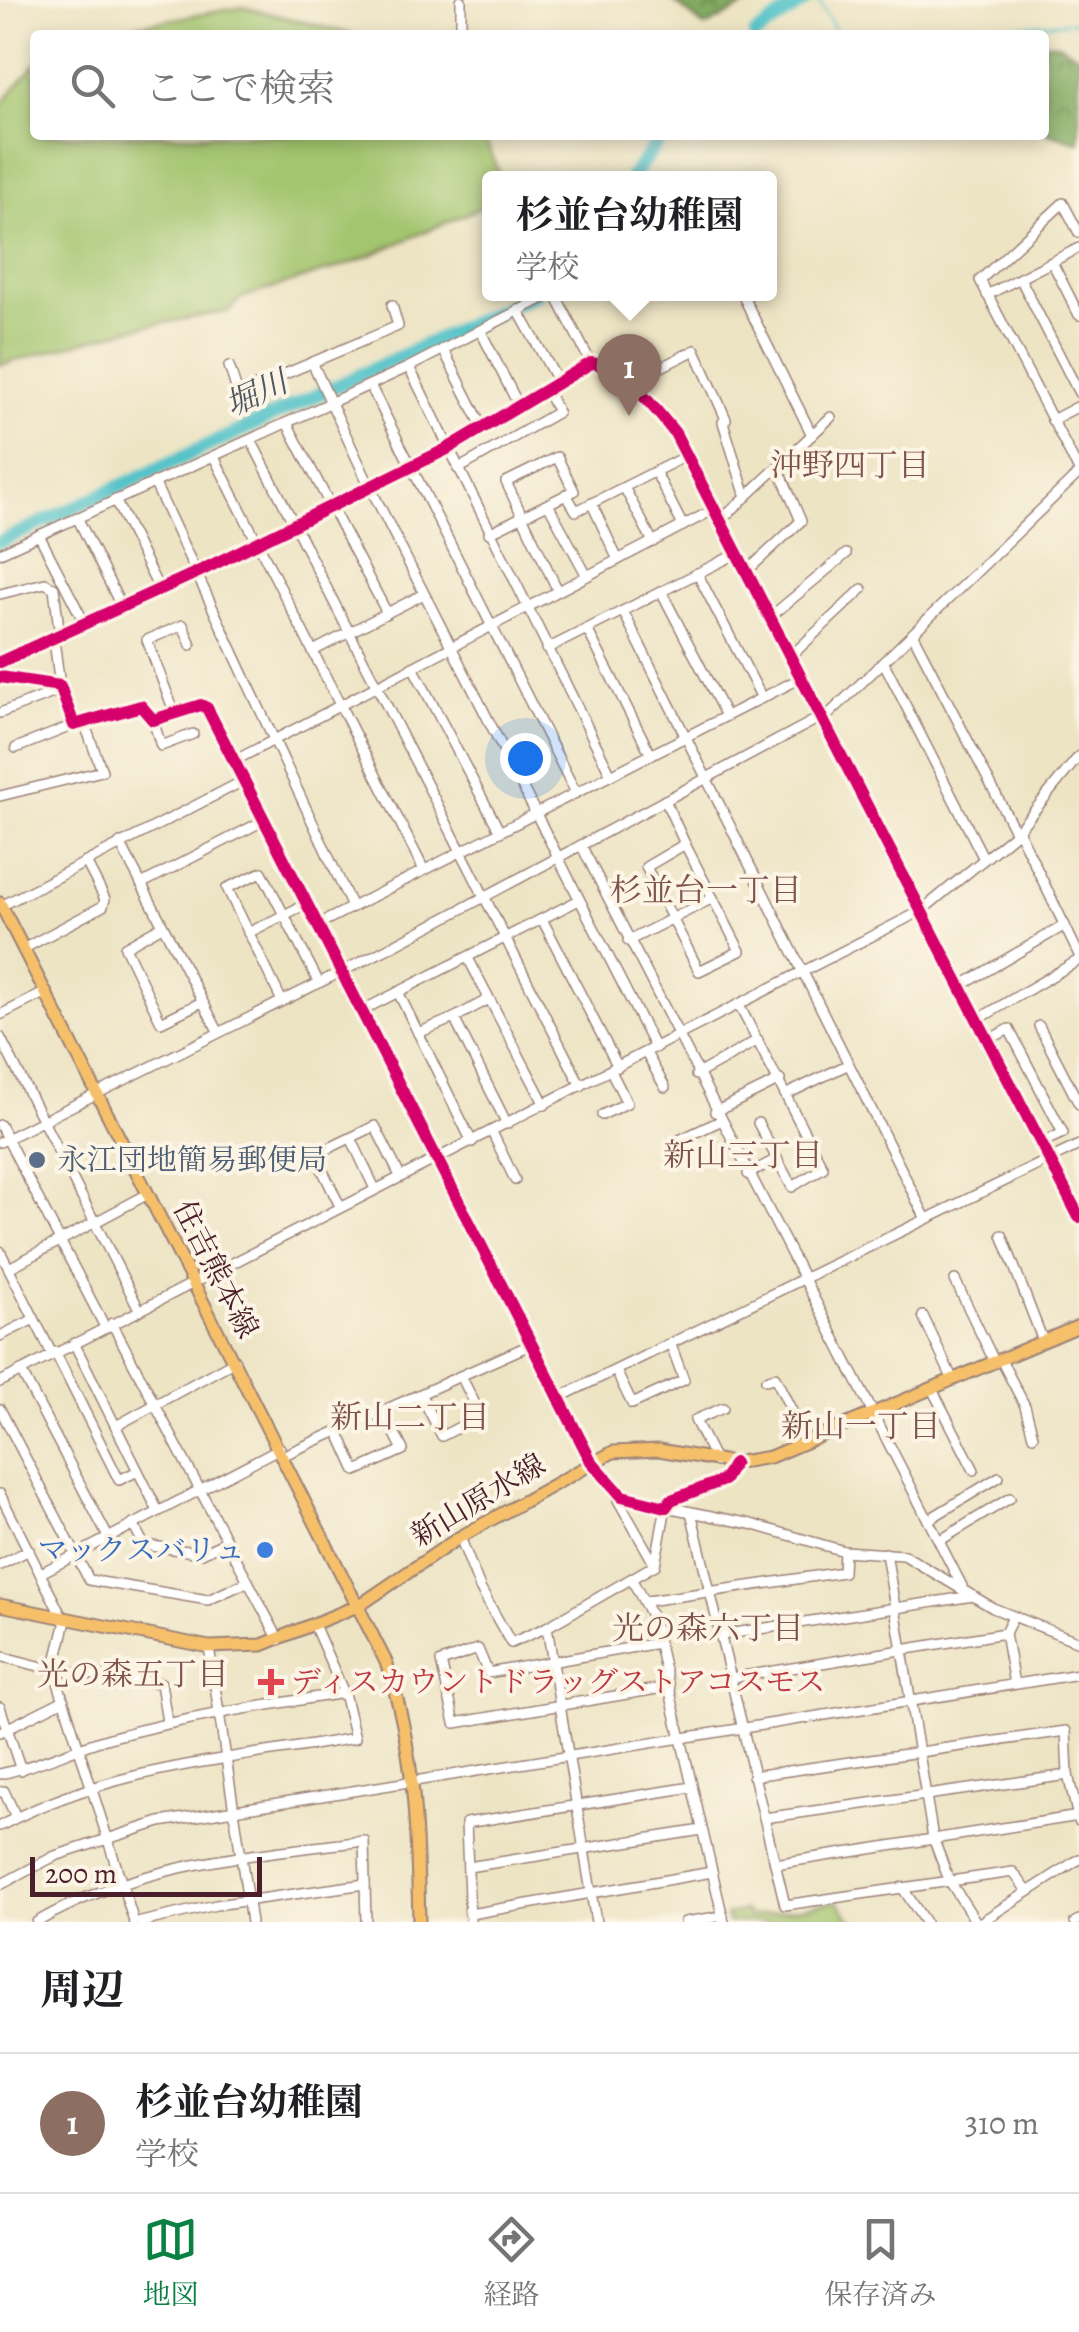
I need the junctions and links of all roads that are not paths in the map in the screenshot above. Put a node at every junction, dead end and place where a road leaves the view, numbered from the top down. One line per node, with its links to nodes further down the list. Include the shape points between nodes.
1 (461, 0): 2 (street)
2 (461, 30)
3 (1079, 234): 7 (street, via 1063,204 980,280)
4 (1079, 248): 5 (street)
5 (1052, 262): 6 (street); 13 (street)
6 (1020, 278): 7 (street); 24 (street)
7 (987, 295): 29 (street)
8 (538, 301): 12 (street)
9 (557, 301): 17 (street)
10 (745, 301): 32 (street)
11 (392, 306): 16 (street, via 398,326)
12 (518, 310): 14 (street); 20 (street)
13 (1079, 315)
14 (480, 330): 15 (street); 26 (street)
15 (444, 349): 19 (street); 31 (street)
16 (312, 362): 18 (street, via 238,394); 25 (street)
17 (590, 363): 20 (street); 21 (street, via 604,365)
18 (229, 366)
19 (409, 366): 22 (street); 34 (street)
20 (558, 382): 23 (street)
21 (628, 384): 35 (street, via 674,433); 46 (street, via 694,350 726,419)
22 (370, 385): 25 (street); 37 (street)
23 (546, 390): 26 (street); 39 (street, via 558,412)
24 (1079, 394)
25 (329, 404): 30 (street); 43 (street)
26 (518, 406): 31 (street)
27 (1079, 406): 29 (street)
28 (831, 418): 32 (street)
29 (1052, 420): 40 (street)
30 (287, 423): 33 (street); 50 (street)
31 (483, 428): 34 (street)
32 (812, 435): 38 (street)
33 (251, 440): 36 (street); 55 (street)
34 (448, 449): 37 (street); 39 (street)
35 (686, 456): 41 (street); 51 (street)
36 (214, 457): 42 (street); 60 (street)
37 (410, 467): 43 (street); 81 (street)
38 (778, 467): 46 (street); 66 (street, via 801,522)
39 (458, 469): 57 (street)
40 (1079, 472): 84 (street)
41 (656, 473): 44 (street); 56 (street)
42 (154, 482): 47 (street); 65 (street)
43 (370, 487): 50 (street); 74 (street)
44 (625, 489): 49 (street); 59 (street)
45 (566, 494): 48 (street); 49 (street, via 576,511); 53 (street, via 574,491 556,457 506,482)
46 (746, 497): 54 (street)
47 (115, 500): 52 (street); 70 (street)
48 (548, 504): 53 (street); 68 (street)
49 (592, 504): 64 (street)
50 (331, 506): 55 (street); 78 (street)
51 (713, 510): 54 (street); 56 (street)
52 (77, 517): 58 (street); 75 (street)
53 (520, 517): 57 (street); 72 (street)
54 (719, 522): 62 (street)
55 (295, 524): 60 (street); 83 (street)
56 (683, 526): 59 (street)
57 (490, 533): 76 (street)
58 (39, 535): 61 (street); 80 (street)
59 (653, 542): 64 (street)
60 (257, 543): 65 (street); 89 (street)
61 (0, 552)
62 (736, 554): 66 (street); 67 (street)
63 (846, 554): 79 (street)
64 (618, 560): 68 (street)
65 (198, 572): 70 (street); 108 (street)
66 (746, 572): 79 (street)
67 (697, 573): 71 (street); 98 (street)
68 (587, 576): 72 (street)
69 (862, 589): 90 (street)
70 (160, 590): 75 (street)
71 (661, 591): 77 (street); 102 (street)
72 (558, 592): 76 (street)
73 (0, 594): 85 (street, via 54,588)
74 (424, 594): 78 (street); 87 (street)
75 (122, 608): 80 (street)
76 (527, 608): 81 (street); 88 (street)
77 (623, 611): 82 (street); 107 (street)
78 (386, 613): 83 (street)
79 (769, 618): 90 (street)
80 (86, 626): 85 (street)
81 (492, 626): 87 (street); 116 (street)
82 (587, 629): 88 (street); 110 (street)
83 (350, 632): 89 (street); 96 (street)
84 (913, 636): 92 (street); 122 (street)
85 (57, 639): 91 (street); 97 (street)
86 (191, 645): 101 (street, via 183,626 147,640)
87 (451, 647): 93 (street); 119 (street)
88 (548, 649): 113 (street)
89 (313, 651): 99 (street)
90 (790, 657): 95 (street)
91 (0, 662)
92 (885, 665): 103 (street); 128 (street)
93 (413, 667): 96 (street); 121 (street)
94 (0, 677): 97 (street)
95 (800, 678): 98 (street); 103 (street)
96 (378, 686): 99 (street); 126 (street)
97 (60, 688): 100 (street); 105 (street)
98 (762, 698): 102 (street)
99 (341, 705): 108 (street); 130 (street)
100 (0, 713)
101 (175, 714): 104 (street); 112 (street, via 207,708)
102 (726, 716): 107 (street)
103 (822, 719): 114 (street); 138 (street)
104 (153, 720): 105 (street, via 141,706); 106 (street, via 161,746)
105 (79, 725): 109 (street); 117 (street, via 102,772)
106 (193, 734)
107 (687, 736): 110 (street); 114 (street)
108 (274, 740): 112 (street); 137 (street)
109 (16, 748)
110 (651, 754): 113 (street)
111 (1079, 756): 122 (street)
112 (232, 762): 115 (street)
113 (611, 775): 116 (street)
114 (706, 776): 118 (street); 152 (street)
115 (242, 781): 120 (street); 123 (street)
116 (576, 793): 119 (street)
117 (0, 796)
118 (664, 800): 124 (street); 125 (street)
119 (536, 813): 121 (street); 127 (street)
120 (264, 821): 131 (street); 136 (street)
121 (500, 832): 126 (street)
122 (1017, 832): 128 (street); 143 (street)
123 (120, 844): 129 (street); 131 (street)
124 (580, 844): 127 (street); 147 (street)
125 (685, 844): 133 (street); 141 (street, via 646,867)
126 (461, 852): 130 (street); 132 (street)
127 (557, 856): 132 (street); 134 (street)
128 (984, 859): 138 (street)
129 (86, 862): 135 (street); 148 (street, via 103,906)
130 (424, 870): 137 (street)
131 (142, 884): 144 (street)
132 (484, 896): 146 (street); 151 (street)
133 (713, 898): 141 (street); 141 (street, via 740,950 699,971)
134 (579, 900): 140 (street); 172 (street)
135 (1, 904): 148 (main road, 住吉熊本線)
136 (306, 904): 139 (street); 142 (street)
137 (352, 907): 142 (street)
138 (920, 910): 152 (street); 154 (street)
139 (283, 915): 145 (street); 145 (street, via 262,872 227,888); 153 (street)
140 (542, 919): 146 (street); 174 (street)
141 (672, 919): 147 (street)
142 (317, 925): 151 (street)
143 (1064, 925): 150 (street); 154 (street)
144 (162, 926): 159 (street); 159 (street, via 125,948 162,1022)
145 (248, 933): 158 (street)
146 (505, 939): 149 (street); 177 (street)
147 (628, 941): 169 (street)
148 (23, 949): 155 (main road, 住吉熊本線)
149 (468, 958): 156 (street); 157 (street)
150 (1079, 958): 164 (street)
151 (340, 969): 153 (street); 161 (street)
152 (800, 974): 160 (street); 173 (street)
153 (318, 980): 158 (street)
154 (959, 986): 164 (street)
155 (46, 992): 162 (street); 179 (main road, 住吉熊本線)
156 (398, 992): 161 (street); 167 (street)
157 (489, 998): 163 (street); 181 (street)
158 (282, 999): 166 (street)
159 (202, 1002): 166 (street)
160 (739, 1005): 169 (street); 170 (street)
161 (363, 1010): 198 (street)
162 (0, 1015)
163 (454, 1018): 167 (street); 187 (street)
164 (977, 1020): 171 (street)
165 (1039, 1026): 182 (street)
166 (218, 1032): 179 (street)
167 (418, 1033): 192 (street)
168 (0, 1037): 185 (street)
169 (676, 1037): 172 (street); 175 (street)
170 (758, 1040): 175 (street); 176 (street)
171 (988, 1040): 194 (street); 194 (street, via 1009,1028 1064,1133)
172 (650, 1050): 174 (street); 178 (street)
173 (847, 1065): 180 (street); 207 (street)
174 (614, 1069): 177 (street); 183 (street, via 627,1102)
175 (696, 1074): 184 (street)
176 (780, 1080): 180 (street); 184 (street)
177 (581, 1086): 181 (street)
178 (665, 1088)
179 (97, 1094): 185 (street); 203 (main road, 住吉熊本線)
180 (787, 1094): 196 (street, via 823,1168 792,1187)
181 (545, 1104): 187 (street)
182 (1079, 1104)
183 (602, 1115)
184 (718, 1116): 193 (street); 199 (street)
185 (43, 1120): 191 (street); 208 (street)
186 (0, 1124): 191 (street)
187 (508, 1124): 189 (street)
188 (758, 1124): 196 (street)
189 (492, 1132): 192 (street); 201 (street)
190 (351, 1138): 200 (street, via 375,1126); 202 (street); 205 (street, via 314,1155)
191 (4, 1140): 210 (street)
192 (472, 1142): 198 (street)
193 (675, 1142)
194 (1042, 1144): 197 (street)
195 (1079, 1146): 197 (street)
196 (777, 1159): 199 (street)
197 (1050, 1159): 204 (street); 207 (street)
198 (437, 1160): 200 (street); 225 (street)
199 (748, 1174): 214 (street)
200 (400, 1176): 202 (street)
201 (515, 1180)
202 (376, 1188): 205 (street)
203 (148, 1194): 208 (street); 215 (main road, 住吉熊本線)
204 (1076, 1205): 206 (street)
205 (340, 1206): 215 (street)
206 (1079, 1218)
207 (926, 1219): 214 (street)
208 (96, 1222): 210 (street); 217 (street)
209 (1002, 1235): 223 (street)
210 (60, 1242): 212 (street); 220 (street)
211 (0, 1251): 212 (street)
212 (12, 1273): 216 (street); 219 (street)
213 (955, 1280): 229 (street)
214 (805, 1281): 226 (street); 243 (street)
215 (194, 1282): 217 (street); 228 (main road, 住吉熊本線)
216 (0, 1286)
217 (140, 1309): 220 (street)
218 (922, 1316): 234 (street)
219 (34, 1318): 222 (street); 227 (street)
220 (108, 1325): 224 (street); 239 (street)
221 (1079, 1326): 223 (main road, 新山原水線)
222 (0, 1336)
223 (1043, 1341): 229 (main road, 新山原水線)
224 (74, 1343): 227 (street); 244 (street)
225 (532, 1344): 232 (street); 238 (street)
226 (671, 1345): 231 (street); 231 (street, via 684,1380 632,1404)
227 (54, 1353): 230 (street); 253 (street, via 120,1480)
228 (235, 1360): 239 (street); 248 (main road, 住吉熊本線)
229 (998, 1361): 234 (main road, 新山原水線); 246 (street, via 1025,1406)
230 (20, 1371): 235 (street); 266 (street)
231 (616, 1371): 238 (street)
232 (461, 1376): 237 (street); 237 (street, via 481,1416 442,1436)
233 (766, 1380): 247 (street, via 775,1377)
234 (953, 1380): 236 (main road, 新山原水線)
235 (0, 1382)
236 (932, 1389): 243 (main road, 新山原水線); 252 (street)
237 (420, 1395): 242 (street)
238 (560, 1397): 249 (street)
239 (154, 1404): 244 (street); 255 (street)
240 (723, 1408): 250 (street, via 696,1420)
241 (0, 1409): 272 (street)
242 (383, 1410): 245 (street); 245 (street, via 403,1450 356,1472)
243 (872, 1414): 247 (main road, 新山原水線); 263 (street)
244 (116, 1426): 253 (street)
245 (338, 1431): 248 (street)
246 (1032, 1436)
247 (807, 1442): 251 (main road, 新山原水線)
248 (282, 1451): 255 (street); 283 (main road, 住吉熊本線)
249 (591, 1461): 250 (main road, 新山原水線, via 635,1449); 257 (street); 265 (main road, 新山原水線)
250 (716, 1462): 251 (main road, 新山原水線)
251 (734, 1463): 260 (street, via 724,1480)
252 (974, 1470)
253 (138, 1471): 261 (street)
254 (999, 1477): 263 (street)
255 (199, 1490): 261 (street); 268 (street)
256 (0, 1494): 259 (street)
257 (619, 1494): 260 (street); 273 (street)
258 (1010, 1498): 267 (street)
259 (3, 1507): 269 (street)
260 (666, 1507): 262 (street); 273 (street)
261 (158, 1511): 264 (street)
262 (691, 1512): 270 (street); 279 (street)
263 (928, 1520): 267 (street)
264 (133, 1524): 266 (street); 268 (street, via 144,1545 202,1553)
265 (460, 1537): 283 (main road, 新山原水線); 288 (street, via 511,1642)
266 (108, 1538): 272 (street)
267 (940, 1541): 278 (street)
268 (226, 1542): 277 (street)
269 (28, 1550): 274 (street); 275 (street)
270 (844, 1551): 271 (street); 279 (street, via 843,1572)
271 (886, 1553): 278 (street, via 923,1563); 284 (street)
272 (75, 1555): 275 (street); 277 (street, via 89,1580 174,1595 208,1600)
273 (655, 1564): 276 (street)
274 (0, 1565)
275 (41, 1573): 286 (street)
276 (632, 1580): 281 (street); 288 (street)
277 (246, 1582): 291 (street)
278 (963, 1588): 280 (street)
279 (710, 1592): 281 (street); 290 (street)
280 (972, 1596): 284 (street); 285 (street)
281 (647, 1601): 293 (street)
282 (0, 1605): 286 (main road)
283 (360, 1605): 287 (main road); 321 (main road, 住吉熊本線, via 396,1691)
284 (895, 1607): 290 (street); 295 (street)
285 (1014, 1617): 289 (street); 292 (street)
286 (65, 1621): 294 (main road); 298 (street)
287 (315, 1626): 291 (main road); 303 (street)
288 (547, 1627): 297 (street)
289 (1004, 1633): 295 (street); 301 (street)
290 (721, 1635): 300 (street)
291 (279, 1640): 294 (main road)
292 (1079, 1642)
293 (658, 1643): 297 (street); 302 (street)
294 (209, 1647): 308 (street)
295 (902, 1650): 300 (street); 305 (street)
296 (0, 1656): 298 (street)
297 (554, 1661): 306 (street); 306 (street, via 488,1673 478,1648 441,1662 455,1723)
298 (54, 1670): 304 (street); 309 (street, via 162,1683)
299 (1079, 1674): 301 (street)
300 (731, 1678): 310 (street)
301 (1014, 1684): 305 (street)
302 (670, 1688): 306 (street); 312 (street)
303 (344, 1693): 308 (street); 315 (street, via 354,1738)
304 (62, 1700): 311 (street); 313 (street)
305 (910, 1702): 310 (street); 314 (street)
306 (560, 1705): 316 (street)
307 (0, 1706): 311 (street)
308 (218, 1713): 309 (street); 315 (street)
309 (167, 1722): 313 (street)
310 (742, 1727): 312 (street); 320 (street)
311 (5, 1731): 317 (street)
312 (681, 1737): 316 (street); 323 (street)
313 (78, 1746): 317 (street); 322 (street)
314 (918, 1752): 319 (street, via 1066,1730); 320 (street); 325 (street)
315 (224, 1755): 322 (street); 327 (street)
316 (570, 1755): 321 (street); 326 (street)
317 (21, 1770): 318 (street)
318 (0, 1774)
319 (1068, 1775): 325 (street); 330 (street)
320 (754, 1776): 329 (street)
321 (413, 1782): 327 (street); 355 (main road, 住吉熊本線)
322 (92, 1787): 328 (street); 333 (street)
323 (692, 1787): 326 (street); 332 (street)
324 (0, 1792): 328 (street)
325 (925, 1794): 329 (street); 334 (street)
326 (576, 1807): 335 (street); 339 (street, via 466,1823)
327 (234, 1810): 333 (street); 336 (street)
328 (16, 1817): 331 (street)
329 (764, 1818): 338 (street)
330 (1078, 1818): 334 (street)
331 (0, 1826)
332 (702, 1830): 335 (street); 340 (street)
333 (106, 1836): 342 (street); 344 (street)
334 (934, 1838): 338 (street); 341 (street)
335 (583, 1848): 339 (street); 347 (street)
336 (240, 1856): 342 (street); 343 (street, via 364,1841); 348 (street)
337 (1079, 1859): 346 (street)
338 (775, 1864): 345 (street, via 785,1906)
339 (468, 1867): 349 (street)
340 (712, 1872): 347 (street); 350 (street)
341 (949, 1880): 345 (street); 346 (street, via 1013,1872); 359 (street)
342 (120, 1881): 351 (street); 352 (street)
343 (365, 1884): 348 (street); 354 (street)
344 (0, 1885)
345 (902, 1887): 358 (street)
346 (1028, 1892): 359 (street)
347 (590, 1894): 349 (street); 356 (street)
348 (248, 1900): 352 (street); 353 (street)
349 (470, 1918)
350 (724, 1919): 357 (street)
351 (37, 1922)
352 (138, 1922)
353 (250, 1922)
354 (366, 1922)
355 (419, 1922)
356 (596, 1922)
357 (685, 1922)
358 (925, 1922)
359 (978, 1922)

